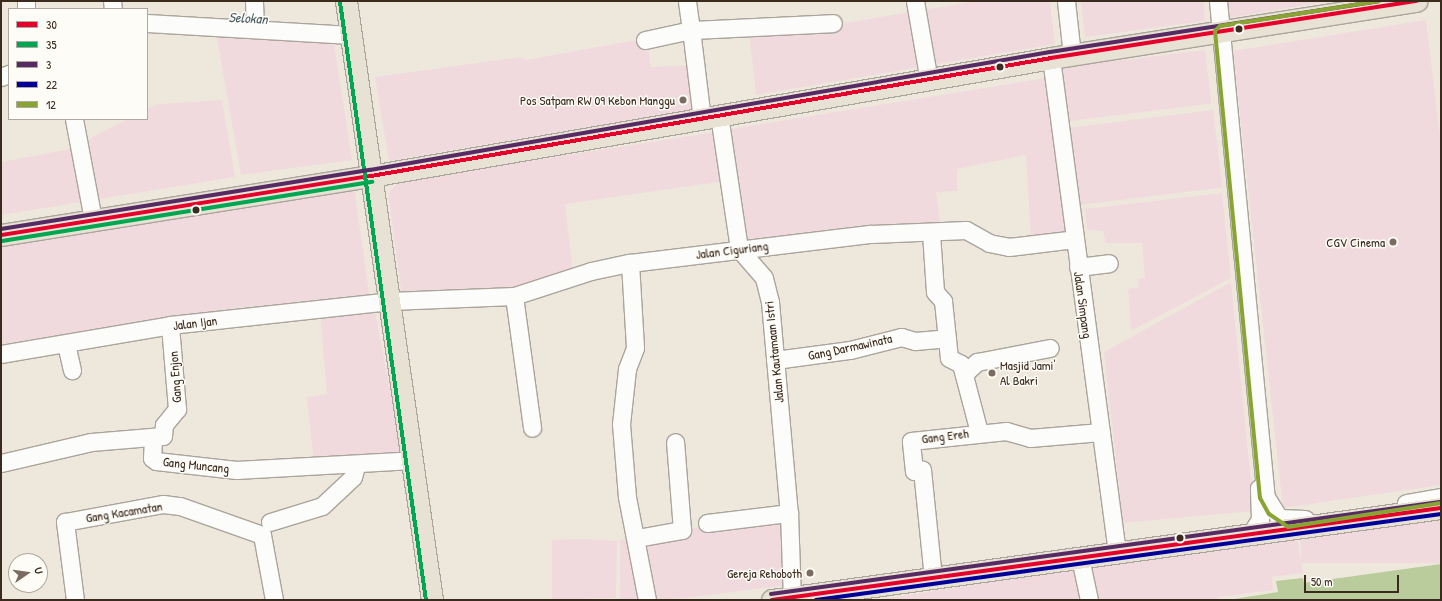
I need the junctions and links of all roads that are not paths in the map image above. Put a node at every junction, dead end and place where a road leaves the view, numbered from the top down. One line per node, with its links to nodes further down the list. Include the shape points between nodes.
1 (254, 1): 10 (street)
2 (346, 1): 13 (main road)
3 (687, 1): 11 (street)
4 (916, 1): 17 (street)
5 (1066, 1): 15 (street)
6 (1218, 1): 12 (street)
7 (1417, 1): 12 (main road)
8 (148, 23): 10 (street)
9 (833, 23): 11 (street)
10 (256, 28): 13 (street)
11 (691, 30): 14 (street); 18 (street)
12 (1214, 33): 15 (main road); 51 (street, via 1266,497 1279,518 1288,521); 55 (street, via 1218,47 1234,201 1260,507 1260,519)
13 (351, 35): 20 (main road)
14 (645, 40)
15 (1072, 55): 16 (main road)
16 (1051, 58): 17 (main road); 24 (street, Jalan Simpang)
17 (929, 81): 18 (main road)
18 (711, 117): 20 (main road); 26 (street)
19 (74, 120): 21 (street)
20 (371, 176): 21 (main road); 32 (main road)
21 (93, 220): 23 (main road)
22 (931, 233): 24 (street, Jalan Ciguriang, via 966,230 989,243 1009,247); 25 (street, Jalan Ciguriang, via 870,234); 34 (street, via 935,292 943,301)
23 (1, 234)
24 (1075, 239): 29 (street, Jalan Simpang)
25 (766, 245): 26 (street, Jalan Ciguriang); 30 (street, Jalan Kautamaan Istri)
26 (739, 249): 27 (street, Jalan Ciguriang); 30 (street)
27 (630, 263): 31 (street, Jalan Ciguriang, via 591,271); 56 (street, via 635,348 627,369 621,424 627,497)
28 (1109, 263): 29 (street)
29 (1078, 267): 43 (street, Jalan Simpang)
30 (764, 278): 38 (street, Jalan Kautamaan Istri)
31 (514, 296): 32 (street, Jalan Ciguriang); 41 (street)
32 (390, 301): 33 (street, Jalan Ijan); 46 (main road)
33 (170, 325): 35 (street, Jalan Ijan); 44 (street, Gang Enjon, via 177,409 164,425 162,436)
34 (947, 338): 38 (street, Gang Darmawinata, via 915,341 901,337 850,350); 40 (street, via 949,358 962,364)
35 (66, 344): 37 (street, Jalan Ijan); 39 (street)
36 (1050, 348): 40 (street, via 977,362)
37 (1, 354)
38 (775, 360): 52 (street, Jalan Kautamaan Istri)
39 (72, 370)
40 (964, 374): 42 (street)
41 (532, 428)
42 (979, 432): 43 (street, Gang Ereh, via 1006,431 1030,438); 59 (street, Gang Ereh, via 911,441 914,471 922,470)
43 (1101, 432): 57 (street, Jalan Simpang)
44 (153, 439): 47 (street, Gang Muncang, via 91,442); 48 (street, Gang Muncang, via 152,458 159,462 236,470)
45 (675, 442): 56 (street, via 682,530)
46 (413, 460): 48 (street, Gang Muncang); 63 (main road)
47 (1, 463)
48 (356, 466): 53 (street, via 353,477 322,506)
49 (1441, 497): 51 (street)
50 (1441, 508): 51 (main road)
51 (1379, 512): 55 (main road)
52 (789, 513): 54 (street); 60 (street, Jalan Kautamaan Istri)
53 (270, 522)
54 (707, 523)
55 (1250, 535): 57 (main road)
56 (637, 538): 64 (street)
57 (1117, 552): 58 (main road)
58 (1080, 558): 59 (main road); 65 (street)
59 (933, 578): 60 (main road)
60 (785, 599)
61 (75, 600): 62 (street, Gang Kacamatan, via 65,522 164,504 180,506 262,535)
62 (274, 600)
63 (432, 600)
64 (647, 600)
65 (1089, 600)

